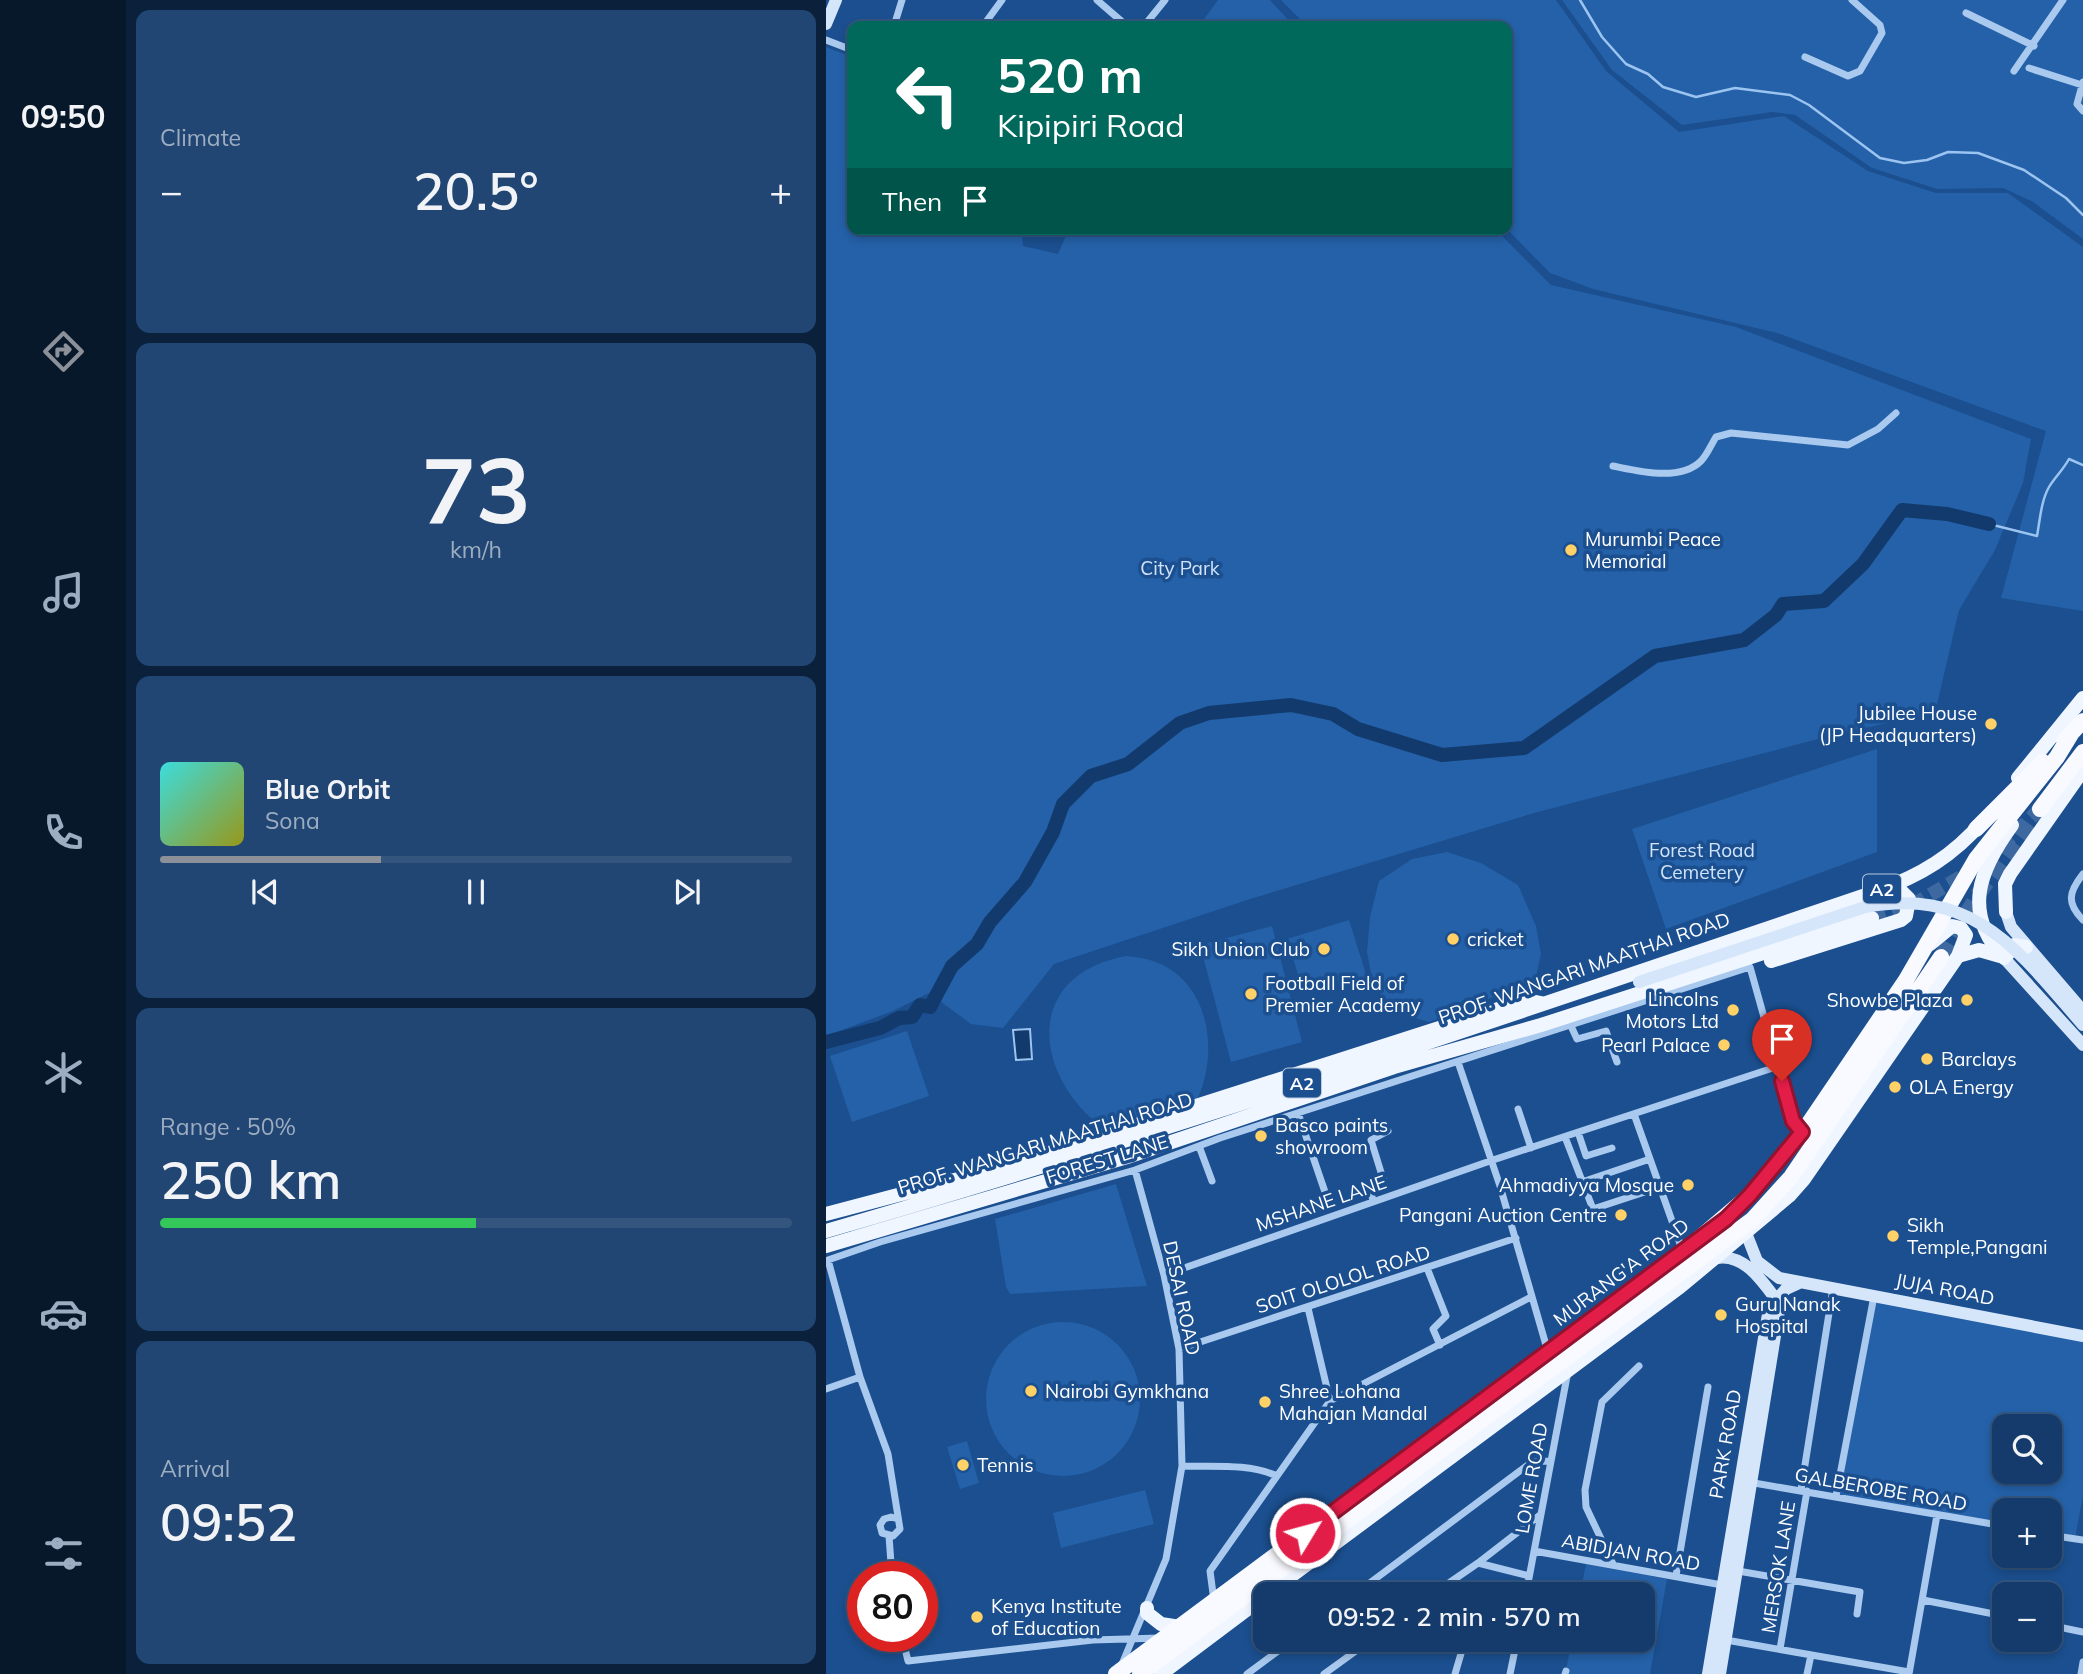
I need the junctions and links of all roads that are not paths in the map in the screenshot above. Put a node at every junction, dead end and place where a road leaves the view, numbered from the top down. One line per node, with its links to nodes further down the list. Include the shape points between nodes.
1 (836, 0): 13 (main road)
2 (902, 0): 9 (street)
3 (1002, 0): 10 (street)
4 (1097, 0): 11 (street)
5 (1165, 0): 12 (street)
6 (1852, 0): 17 (street, via 1880,25 1882,33 1860,71 1848,76)
7 (2063, 0): 15 (street)
8 (1966, 13): 15 (street)
9 (896, 21)
10 (987, 21)
11 (1121, 21)
12 (1148, 21)
13 (826, 24)
14 (826, 40): 16 (street)
15 (2034, 46): 19 (street)
16 (847, 48)
17 (1805, 57)
18 (2029, 68): 20 (street)
19 (2014, 71)
20 (2082, 83): 21 (street, via 2077,104)
21 (2083, 111)
22 (1896, 413): 23 (street, via 1848,445 1731,433 1716,437 1700,462 1680,471)
23 (1613, 466)
24 (2083, 698): 32 (main road)
25 (2083, 721): 26 (highway, MURANG'A ROAD / A2)
26 (2071, 734): 29 (highway, MURANG'A ROAD); 30 (highway, MURANG'A ROAD / A2)
27 (2083, 752): 31 (highway)
28 (2083, 770): 35 (main road, via 2010,874 2005,884)
29 (2032, 790): 38 (highway, MURANG'A ROAD, via 1976,859); 41 (main road, MURANG'A ROAD, via 1986,865 1980,885 1987,938)
30 (2008, 797): 32 (highway, PROF. WANGARI MAATHAI ROAD / A2)
31 (2040, 809)
32 (1976, 830): 34 (main road, PROF. WANGARI MAATHAI ROAD / A2, via 1946,859)
33 (2083, 874): 37 (street, via 2069,898)
34 (1878, 891): 42 (main road, via 1904,893 1909,899 1906,916 1893,924); 44 (main road, PROF. WANGARI MAATHAI ROAD / A2)
35 (2006, 912): 39 (main road)
36 (1872, 918): 51 (main road, PROF. WANGARI MAATHAI ROAD / A2)
37 (2083, 920)
38 (1927, 947): 40 (main road, via 1957,926 1966,940); 61 (highway, MURANG'A ROAD)
39 (2026, 947): 41 (main road, via 2014,945); 46 (main road)
40 (1950, 956): 41 (main road, via 1979,950); 75 (highway, MURANG'A ROAD)
41 (2005, 959): 52 (main road)
42 (1750, 967): 47 (street); 55 (street)
43 (1639, 982): 44 (main road); 48 (main road, PROF. WANGARI MAATHAI ROAD, bridge, via 1865,907 1934,905 1988,926 2011,943); 51 (main road)
44 (1571, 997): 45 (main road, PROF. WANGARI MAATHAI ROAD / A2)
45 (1548, 1004): 74 (main road, via 1514,1004 1015,1164); 76 (main road, PROF. WANGARI MAATHAI ROAD / A2, via 1003,1180)
46 (2083, 1011)
47 (1602, 1017): 49 (street); 50 (street)
48 (2083, 1025)
49 (1572, 1026): 50 (street, via 1577,1039); 53 (street, FOREST LANE)
50 (1606, 1031): 54 (street)
51 (1513, 1033): 79 (main road, PROF. WANGARI MAATHAI ROAD / A2, via 1127,1157)
52 (2083, 1045)
53 (1458, 1062): 57 (street, FOREST LANE); 67 (street)
54 (1616, 1062)
55 (1779, 1066): 58 (street, MSHANE LANE); 61 (street, via 1793,1121)
56 (1518, 1109): 64 (street)
57 (1298, 1113): 63 (street, FOREST LANE); 72 (street)
58 (1634, 1114): 60 (street, MSHANE LANE); 66 (street)
59 (1388, 1131): 73 (street, via 1371,1140 1384,1182 1371,1193)
60 (1578, 1132): 62 (street, MSHANE LANE); 65 (street, via 1586,1156)
61 (1802, 1132): 80 (highway, MURANG'A ROAD, via 1750,1195)
62 (1565, 1137): 64 (street, MSHANE LANE); 70 (street)
63 (1199, 1146): 68 (street, FOREST LANE); 69 (street)
64 (1531, 1148): 67 (street, MSHANE LANE)
65 (1612, 1148)
66 (1650, 1159): 70 (street); 71 (street)
67 (1490, 1161): 73 (street, MSHANE LANE); 78 (street)
68 (1135, 1170): 83 (street, DESAI ROAD); 97 (street, FOREST LANE, via 828,1260)
69 (1212, 1181)
70 (1581, 1182): 71 (street, via 1593,1209)
71 (1660, 1187): 80 (street)
72 (1325, 1192)
73 (1373, 1201): 83 (street, MSHANE LANE)
74 (826, 1214)
75 (1759, 1217): 77 (main road, MURANG'A ROAD); 151 (highway, MURANG'A ROAD)
76 (826, 1231)
77 (1746, 1233): 81 (main road, MURANG'A ROAD); 84 (main road, JUJA ROAD, via 1763,1268)
78 (1516, 1238): 82 (street, SOIT OLOLOL ROAD); 88 (street)
79 (826, 1246)
80 (1683, 1252): 94 (highway, MURANG'A ROAD)
81 (1717, 1258): 89 (main road, via 1746,1266); 96 (main road, MURANG'A ROAD)
82 (1427, 1268): 90 (street, SOIT OLOLOL ROAD); 92 (street, via 1446,1315 1433,1329)
83 (1164, 1275): 93 (street, DESAI ROAD)
84 (1799, 1283): 85 (main road, JUJA ROAD); 89 (main road)
85 (1816, 1286): 86 (main road, JUJA ROAD); 89 (main road)
86 (1833, 1288): 87 (main road, JUJA ROAD); 105 (street, MERSOK LANE)
87 (1874, 1295): 91 (main road, JUJA ROAD); 106 (street)
88 (1531, 1297): 92 (street); 94 (street)
89 (1778, 1302): 104 (main road, PARK ROAD); 126 (main road, PARK ROAD, via 1767,1318)
90 (1308, 1308): 93 (street, SOIT OLOLOL ROAD); 100 (street)
91 (2083, 1336)
92 (1440, 1345): 100 (street)
93 (1179, 1349): 102 (street, DESAI ROAD)
94 (1548, 1352): 128 (highway, MURANG'A ROAD)
95 (1639, 1366): 117 (street, via 1602,1402 1585,1490 1586,1507)
96 (1569, 1367): 101 (street, LOME ROAD); 122 (main road, MURANG'A ROAD)
97 (860, 1377): 99 (street); 109 (street, via 888,1454)
98 (1708, 1387): 120 (street)
99 (826, 1390)
100 (1330, 1401): 103 (street)
101 (1549, 1461): 107 (street, LOME ROAD); 123 (street, via 1532,1462)
102 (1182, 1466): 103 (street, via 1266,1471); 130 (street, DESAI ROAD, via 1166,1559)
103 (1277, 1476): 128 (street, via 1210,1571)
104 (1754, 1483): 105 (street, GALBEROBE ROAD); 118 (main road, PARK ROAD)
105 (1804, 1490): 106 (street, GALBEROBE ROAD); 121 (street, MERSOK LANE)
106 (1836, 1496): 108 (street, GALBEROBE ROAD)
107 (1540, 1515): 114 (street, LOME ROAD); 116 (street)
108 (1937, 1515): 110 (street, GALBEROBE ROAD); 127 (street)
109 (898, 1519): 111 (street, via 899,1532); 111 (street, via 881,1521 880,1529)
110 (1992, 1525)
111 (888, 1536): 115 (street)
112 (2062, 1537): 113 (street)
113 (2083, 1541)
114 (1534, 1551): 117 (street, ABIDJAN ROAD); 119 (street, LOME ROAD)
115 (890, 1561)
116 (1478, 1563): 119 (street); 124 (street)
117 (1613, 1564): 120 (street, ABIDJAN ROAD)
118 (1738, 1571): 121 (street); 138 (main road, PARK ROAD)
119 (1529, 1576): 125 (street, LOME ROAD)
120 (1676, 1576): 126 (street, ABIDJAN ROAD)
121 (1791, 1581): 131 (street, via 1860,1592); 139 (street, MERSOK LANE)
122 (1283, 1582)
123 (1370, 1582)
124 (1453, 1582)
125 (1528, 1582)
126 (1721, 1585): 157 (main road, PARK ROAD)
127 (1923, 1600): 132 (street); 150 (street)
128 (1214, 1601): 133 (highway, MURANG'A ROAD)
129 (1253, 1605): 152 (main road, MURANG'A ROAD)
130 (1147, 1608): 133 (main road, via 1161,1625); 137 (street, DESAI ROAD)
131 (1857, 1614)
132 (1992, 1614)
133 (1180, 1627): 136 (highway, MURANG'A ROAD)
134 (2062, 1628): 135 (street)
135 (2083, 1632)
136 (1167, 1637): 137 (street); 149 (highway, MURANG'A ROAD)
137 (1133, 1638): 140 (street, via 908,1661); 149 (street, DESAI ROAD)
138 (1726, 1640): 139 (street); 158 (main road, PARK ROAD)
139 (1780, 1649): 145 (street)
140 (906, 1652)
141 (1277, 1652): 153 (street)
142 (1354, 1652): 154 (street)
143 (1461, 1652): 155 (street)
144 (1515, 1652): 156 (street)
145 (1811, 1655): 147 (street); 159 (street)
146 (2083, 1662): 161 (street)
147 (1857, 1664): 148 (street); 160 (street)
148 (1884, 1671): 150 (street)
149 (1117, 1673)
150 (1909, 1673)
151 (1140, 1674)
152 (1161, 1674)
153 (1247, 1674)
154 (1324, 1674)
155 (1455, 1674)
156 (1510, 1674)
157 (1708, 1674)
158 (1720, 1674)
159 (1807, 1674)
160 (1855, 1674)
161 (2081, 1674)

